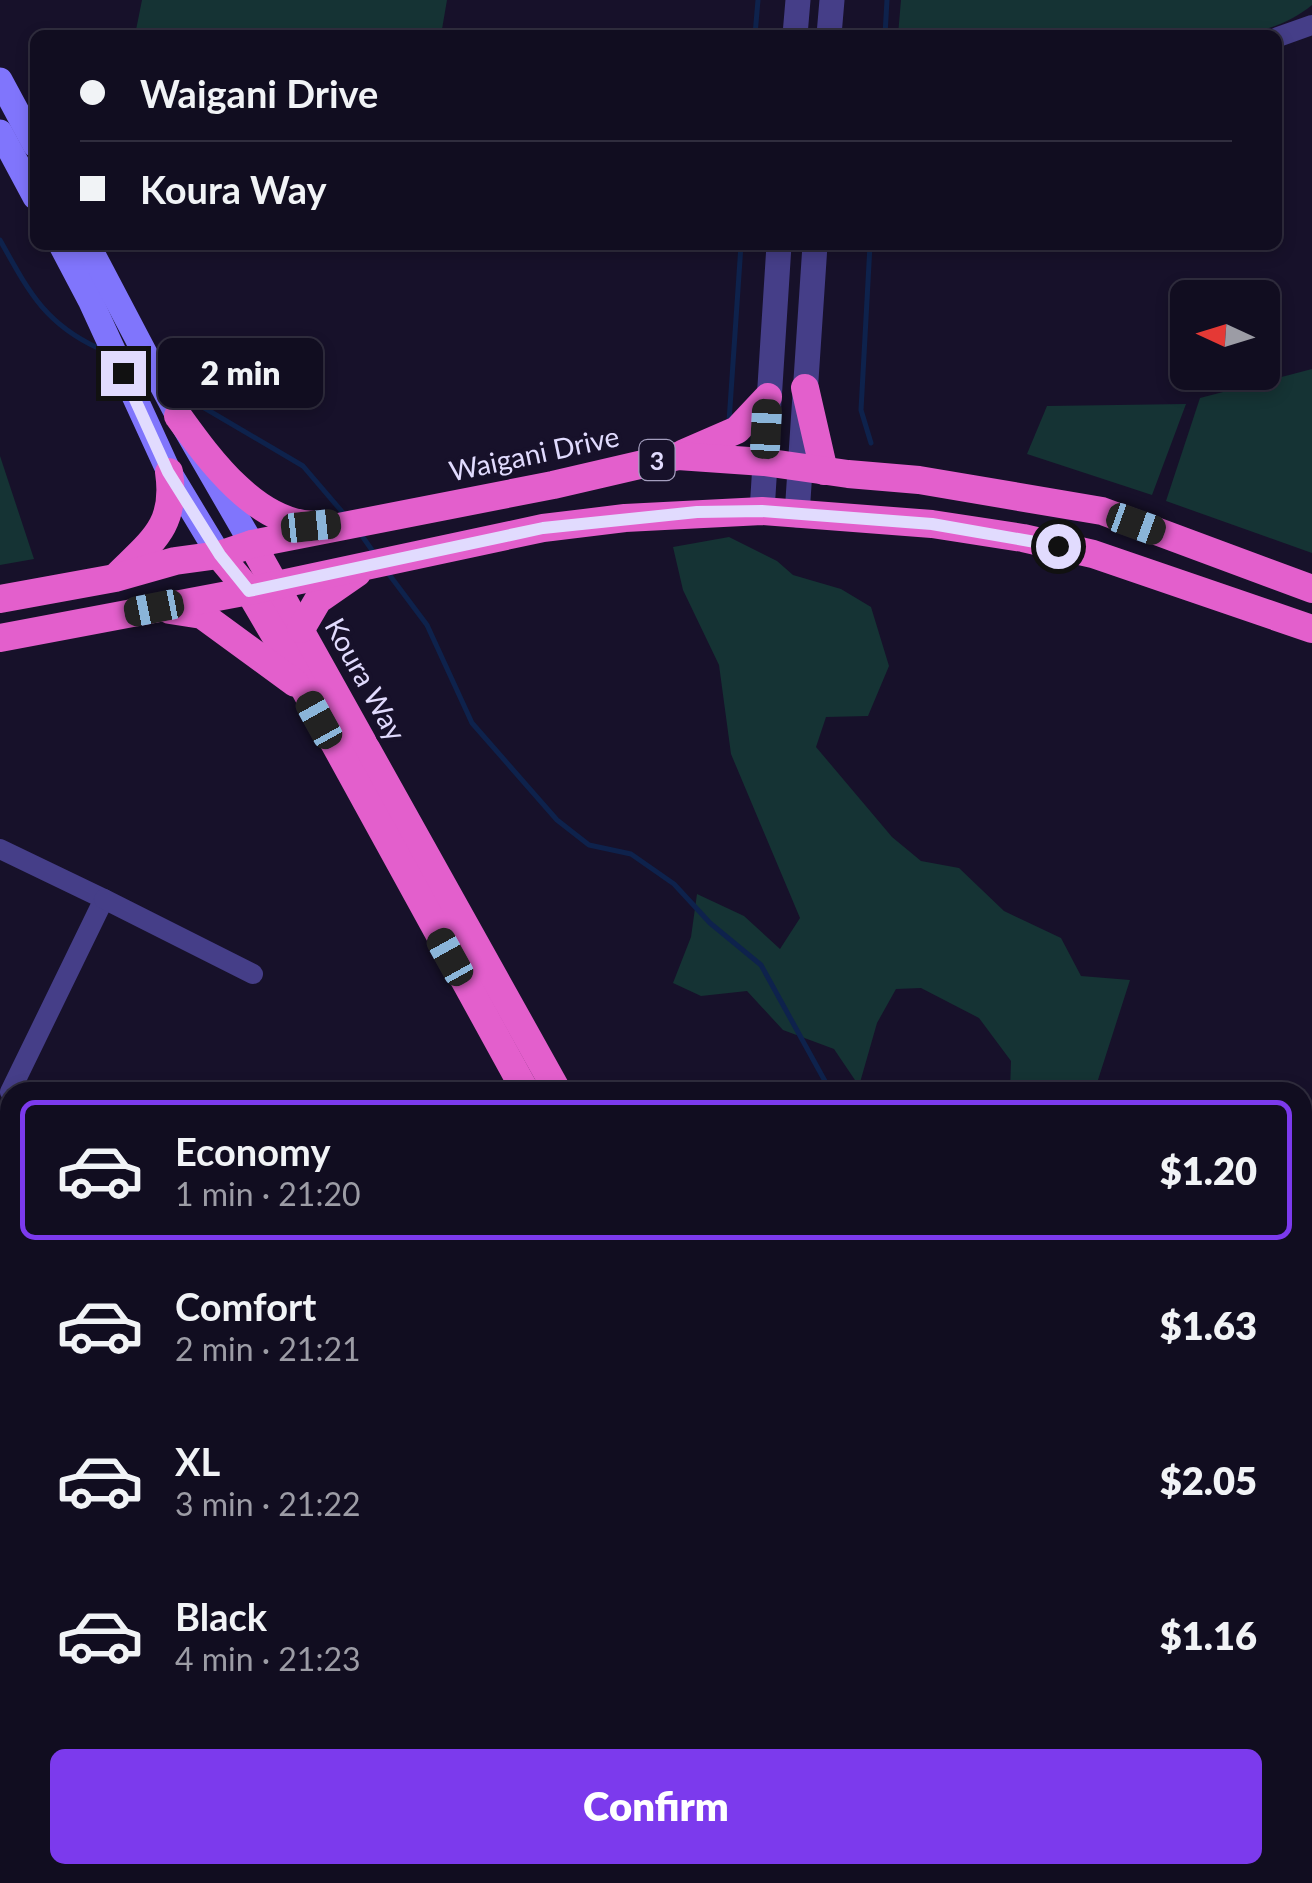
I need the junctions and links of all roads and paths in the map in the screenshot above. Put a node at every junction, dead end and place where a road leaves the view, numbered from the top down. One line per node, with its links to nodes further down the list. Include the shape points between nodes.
1 (798, 0): 4 (street)
2 (832, 0): 5 (street)
3 (1312, 25): 6 (street)
4 (796, 30)
5 (829, 30)
6 (1282, 36)
7 (0, 80): 9 (main road)
8 (0, 132): 10 (main road)
9 (30, 135)
10 (30, 189)
11 (63, 250): 21 (main road, Koura Way)
12 (91, 250): 17 (main road, Koura Way)
13 (780, 250): 16 (street)
14 (815, 250): 15 (street)
15 (806, 388): 20 (highway)
16 (768, 397): 18 (highway, via 737,430); 19 (street)
17 (178, 416): 24 (highway, via 216,468 276,514 311,526); 25 (main road, Koura Way)
18 (678, 456): 19 (highway, Waigani Drive / 3); 24 (highway, Waigani Drive / 3)
19 (764, 462): 20 (highway, Waigani Drive / 3); 22 (street)
20 (811, 468): 23 (street); 30 (highway, Waigani Drive / 3, via 1102,511)
21 (168, 472): 26 (main road, Koura Way); 28 (highway, via 170,513)
22 (762, 511): 23 (highway, 3); 27 (highway, 3, via 543,528)
23 (796, 515): 34 (highway, 3, via 932,524 1093,554)
24 (365, 520): 25 (highway, Waigani Drive / 3)
25 (252, 544): 26 (highway, Waigani Drive / 3); 29 (highway, Koura Way)
26 (220, 555): 28 (highway, Waigani Drive / 3); 29 (highway, Koura Way)
27 (371, 564): 29 (highway, 3); 33 (highway, via 318,600)
28 (116, 578): 31 (highway, Waigani Drive / 3)
29 (262, 587): 32 (highway, 3); 33 (highway, Koura Way); 36 (highway, Koura Way)
30 (1309, 595)
31 (0, 599)
32 (154, 608): 35 (highway, 3); 36 (highway, via 202,616)
33 (301, 629): 42 (highway, Koura Way)
34 (1312, 629)
35 (0, 638)
36 (300, 686): 41 (highway, Koura Way)
37 (0, 849): 38 (street)
38 (104, 899): 39 (street); 40 (street)
39 (253, 974)
40 (15, 1082)
41 (520, 1082)
42 (552, 1082)

